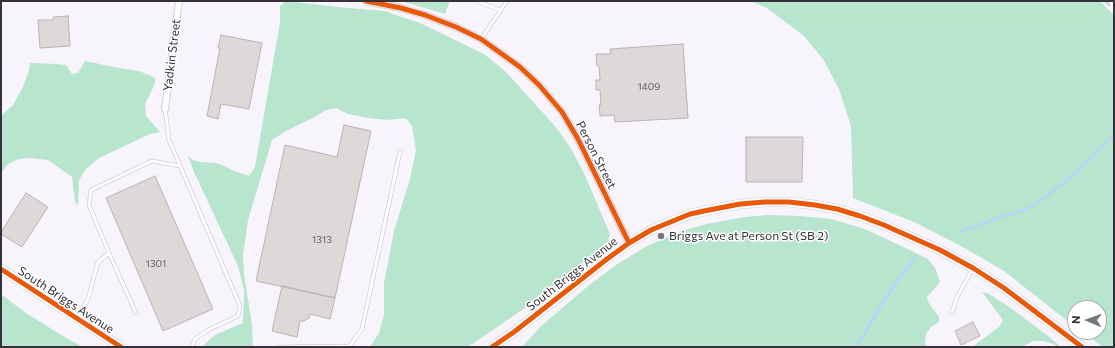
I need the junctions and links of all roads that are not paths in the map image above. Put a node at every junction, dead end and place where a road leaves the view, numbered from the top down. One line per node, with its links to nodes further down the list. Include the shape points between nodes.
1 (179, 1): 7 (street, Yadkin Street)
2 (366, 1): 6 (street, Person Street, via 425,15)
3 (477, 1): 5 (lane)
4 (507, 1): 5 (lane)
5 (500, 10): 6 (lane)
6 (481, 39): 10 (street, Person Street, via 520,67 562,112 578,139)
7 (165, 109): 9 (lane, via 170,140)
8 (400, 152): 17 (lane, via 362,329)
9 (180, 166): 11 (lane, via 152,161 91,190 89,205); 19 (lane, via 240,306 238,316 208,330 195,339)
10 (628, 243): 12 (street, South Briggs Avenue, via 651,230 690,214 740,204 801,203 837,209 884,225); 21 (street, South Briggs Avenue)
11 (109, 253): 14 (lane); 16 (lane, via 98,262 88,299)
12 (973, 268): 15 (lane, via 956,299); 22 (street, South Briggs Avenue, via 1020,299)
13 (1, 269): 16 (street, South Briggs Avenue)
14 (136, 313)
15 (952, 313)
16 (78, 319): 18 (street, South Briggs Avenue)
17 (350, 346): 20 (lane)
18 (121, 347)
19 (192, 347)
20 (279, 347)
21 (492, 347)
22 (1082, 347)

